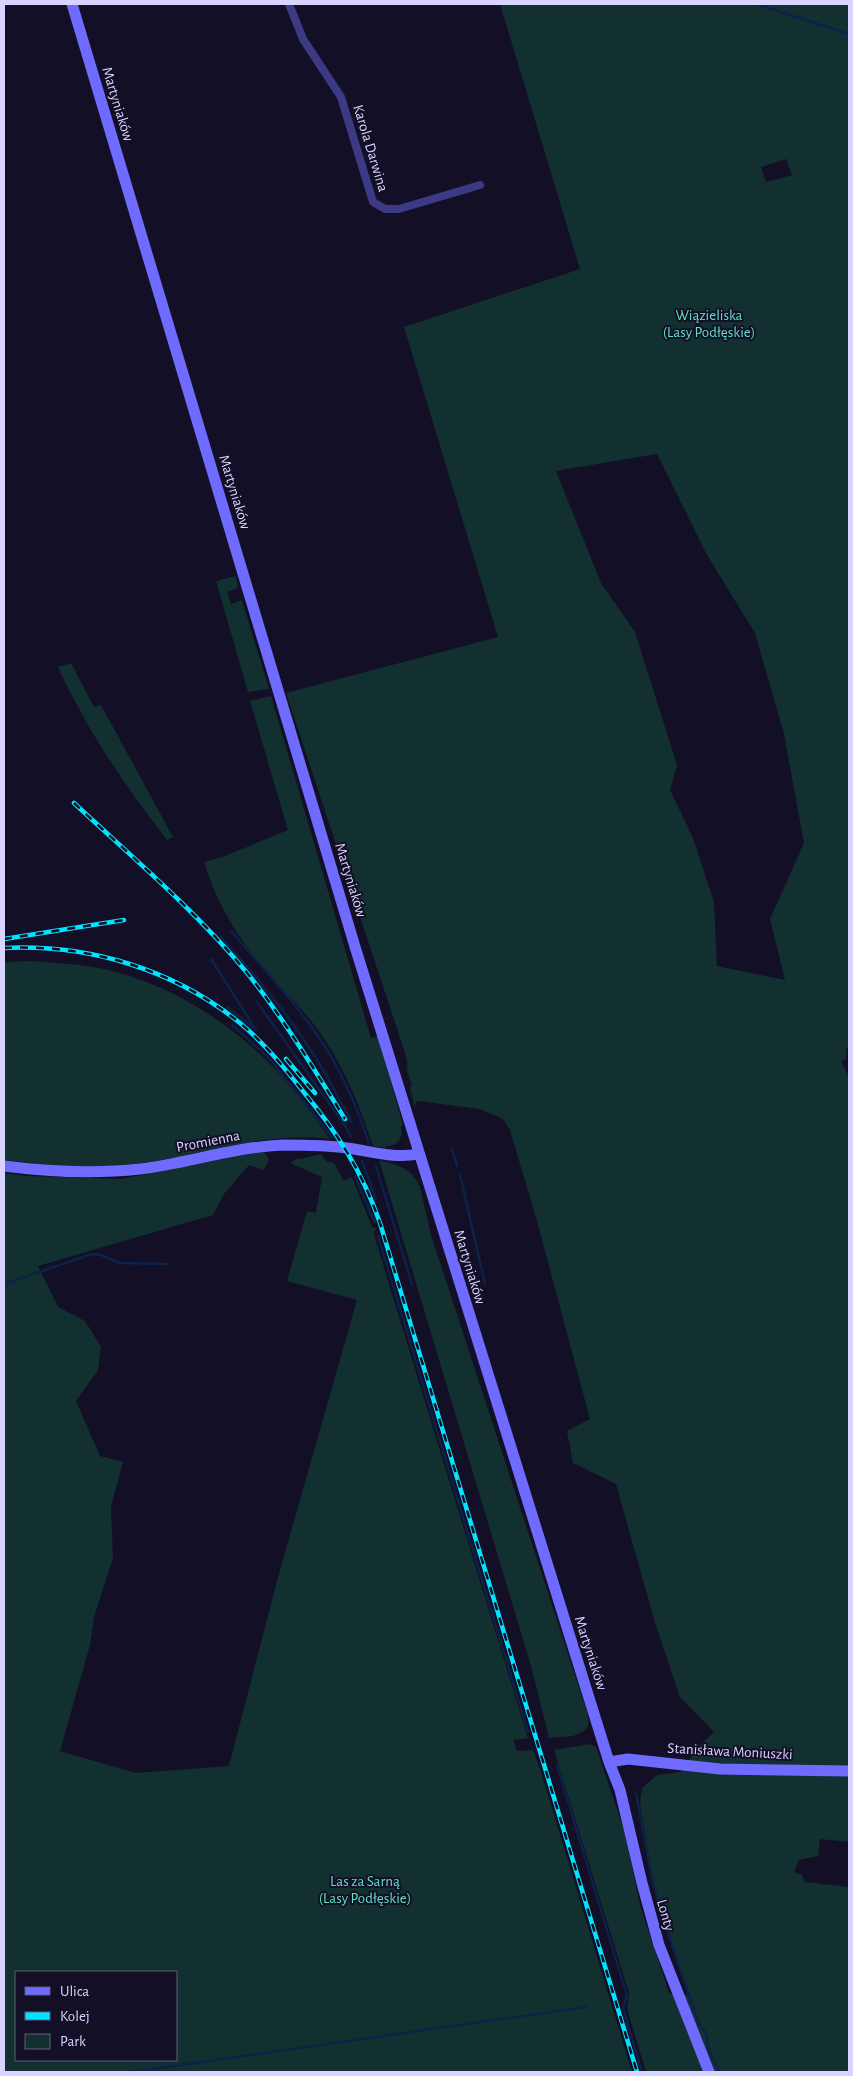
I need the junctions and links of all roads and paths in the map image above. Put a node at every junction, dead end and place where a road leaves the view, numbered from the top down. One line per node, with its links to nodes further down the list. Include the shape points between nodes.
1 (72, 4): 4 (main road, Martyniaków)
2 (289, 4): 3 (street, Karola Darwina, via 303,38 341,97 373,202 385,209 399,209)
3 (480, 185)
4 (418, 1154): 5 (main road, Promienna, via 403,1157 324,1146 281,1145 107,1172 72,1173); 6 (main road, Martyniaków)
5 (4, 1166)
6 (609, 1762): 7 (main road, Stanisława Moniuszki, via 628,1759 720,1769); 8 (main road, Lonty, via 620,1790 659,1944)
7 (849, 1771)
8 (709, 2072)

